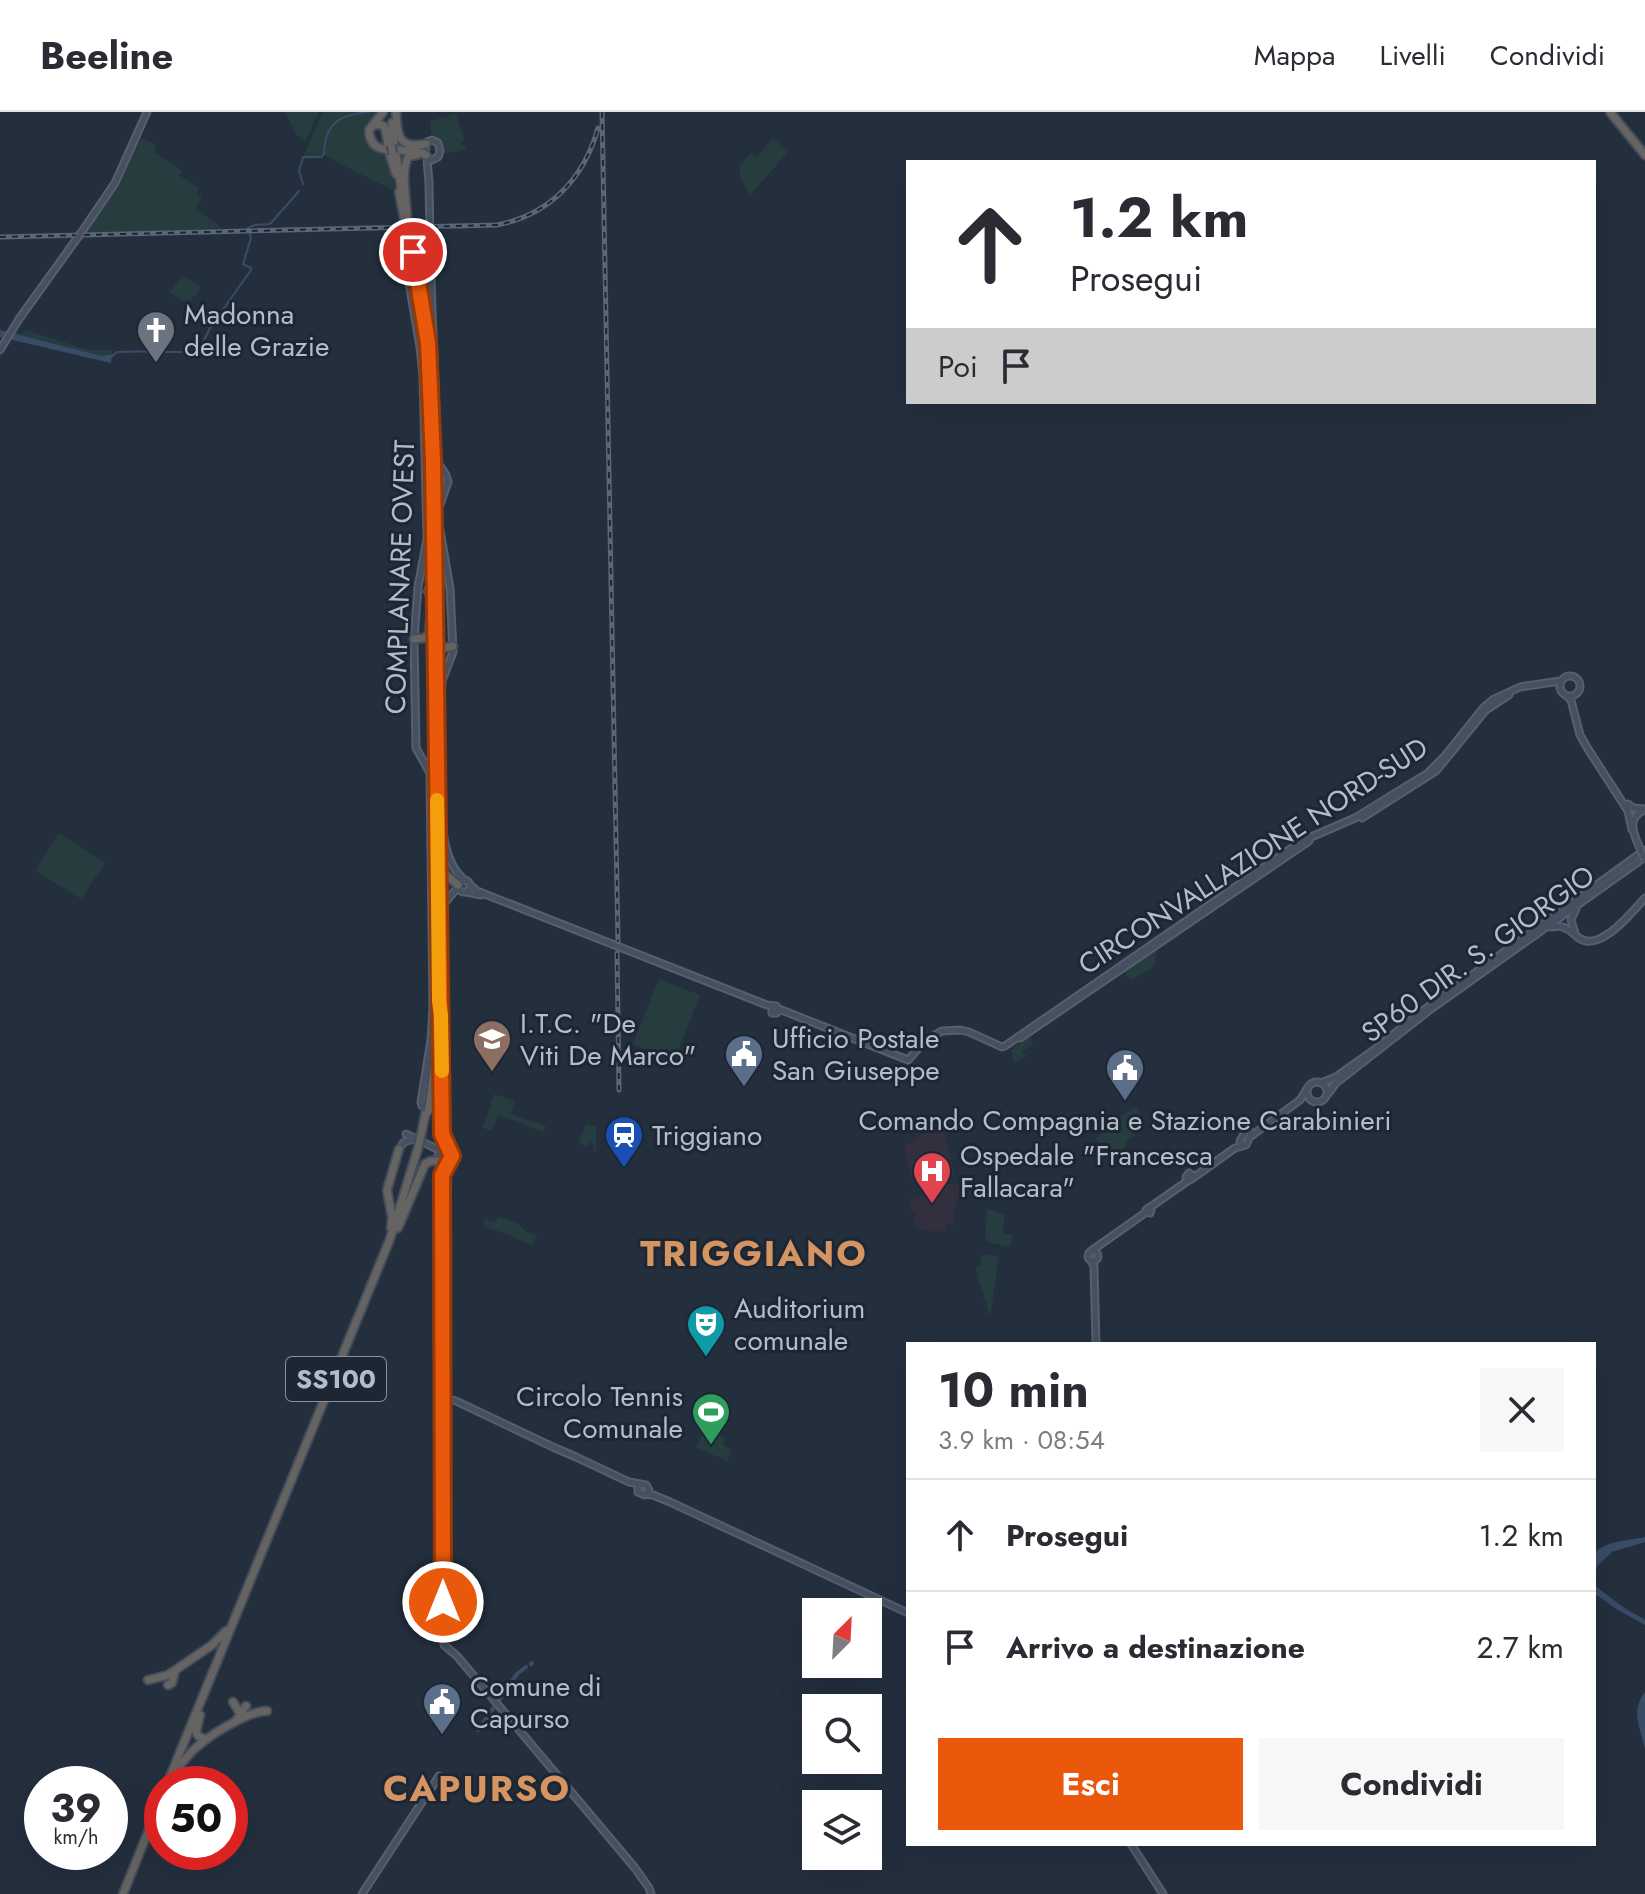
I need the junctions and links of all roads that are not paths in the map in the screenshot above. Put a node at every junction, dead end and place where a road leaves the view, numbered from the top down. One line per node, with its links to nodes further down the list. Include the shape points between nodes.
1 (147, 112): 18 (main road, via 115,183)
2 (383, 112): 5 (highway)
3 (393, 112): 6 (highway, SS100, via 401,140); 7 (highway, SS100)
4 (1612, 112): 9 (highway)
5 (370, 127): 7 (highway, via 385,127); 8 (highway, via 369,138 379,148)
6 (424, 143): 8 (highway); 11 (main road); 11 (main road, via 434,140 440,148 435,160)
7 (391, 145): 10 (highway, SS100, bridge)
8 (414, 150): 11 (highway)
9 (1645, 153)
10 (393, 154): 12 (highway, SS100); 12 (highway, SS100)
11 (426, 156): 12 (highway, SS100, via 413,154 404,164); 14 (main road, bridge)
12 (407, 224): 13 (highway, SS100, bridge)
13 (408, 233): 24 (highway, SS100, via 426,360); 27 (highway, SS100, via 430,375)
14 (430, 254): 15 (main road); 16 (main road)
15 (422, 260): 16 (main road, via 423,269); 17 (main road, COMPLANARE OVEST, via 421,272); 20 (main road, COMPLANARE OVEST, via 418,235 403,232 423,376 427,539)
16 (430, 267): 17 (main road)
17 (431, 291): 19 (main road, via 437,456 448,482 437,513)
18 (0, 350)
19 (449, 583): 22 (main road); 23 (main road)
20 (418, 587): 21 (main road); 25 (main road, COMPLANARE OVEST)
21 (424, 591): 22 (main road, bridge); 25 (main road)
22 (441, 591): 23 (main road)
23 (450, 596): 28 (main road)
24 (433, 597): 26 (highway, SS100, via 430,632); 29 (highway, SS100)
25 (417, 598): 26 (main road, COMPLANARE OVEST)
26 (414, 639): 29 (highway, via 428,641); 53 (main road, COMPLANARE OVEST, via 416,748 430,773 433,1007 421,1102)
27 (436, 643): 28 (highway); 29 (highway, SS100)
28 (453, 646): 29 (highway, via 440,649); 38 (main road, CIRCONVALLAZIONE NORD-SUD, via 441,689 443,828)
29 (434, 658): 35 (highway, SS100); 53 (highway, SS100, via 436,1006)
30 (1560, 685): 31 (main road, via 1568,675 1577,678); 32 (main road); 45 (main road, CIRCONVALLAZIONE NORD-SUD, via 1520,687 1494,699 1428,773 1355,818 1302,841 1004,1047 950,1030 937,1032 910,1060)
31 (1577, 694): 32 (main road); 33 (main road, via 1579,720 1590,748 1630,807)
32 (1567, 696): 34 (main road, via 1580,735 1628,811)
33 (1645, 810): 34 (main road, via 1635,816)
34 (1632, 830): 37 (main road, bridge)
35 (438, 832): 38 (highway, SS100, via 442,868); 43 (highway, SS100)
36 (1645, 850): 47 (main road, via 1374,1050)
37 (1645, 859): 40 (main road, SP60 DIR. S. GIORGIO)
38 (463, 886): 44 (main road, CIRCONVALLAZIONE NORD-SUD); 46 (main road, via 444,904)
39 (1645, 900): 42 (main road, via 1599,941 1588,942)
40 (1581, 903): 41 (main road, SP60 DIR. S. GIORGIO); 42 (main road, via 1571,920)
41 (1539, 932): 42 (main road, via 1559,926); 49 (main road, SP60 DIR. S. GIORGIO, via 1431,1009)
42 (1575, 934)
43 (439, 1001): 46 (main road); 53 (highway, SS100)
44 (775, 1010): 45 (main road); 45 (main road, CIRCONVALLAZIONE NORD-SUD)
45 (890, 1053)
46 (442, 1078): 50 (main road)
47 (1321, 1083): 48 (main road); 49 (main road)
48 (1308, 1087): 51 (main road); 52 (main road)
49 (1327, 1095): 51 (main road)
50 (442, 1102): 53 (main road); 54 (main road)
51 (1313, 1102): 52 (main road)
52 (1295, 1104): 65 (main road, via 1249,1134 1246,1145 1189,1178 1087,1254 1094,1262)
53 (428, 1106): 54 (main road); 56 (highway, SS100)
54 (442, 1115): 55 (main road)
55 (442, 1134): 58 (main road); 59 (main road)
56 (421, 1142): 57 (main road); 57 (main road, via 406,1134); 58 (main road); 60 (main road); 61 (highway, SS100); 64 (highway, SS100)
57 (402, 1146): 62 (highway, SS100)
58 (441, 1151): 59 (main road); 60 (main road)
59 (451, 1152): 60 (main road, via 452,1159)
60 (442, 1161): 64 (highway, SS100, via 424,1166); 66 (main road)
61 (411, 1170): 62 (highway, SS100, via 399,1196 389,1192); 63 (highway, SS100)
62 (389, 1182): 63 (highway, SS100)
63 (390, 1239): 74 (highway, SS100)
64 (384, 1260): 74 (highway, SS100)
65 (1096, 1342)
66 (444, 1384): 67 (main road); 68 (main road)
67 (444, 1398): 68 (main road); 69 (main road)
68 (454, 1400): 69 (main road); 70 (main road, bridge)
69 (444, 1409): 96 (main road, via 443,1631 448,1647 635,1868)
70 (629, 1482): 71 (main road); 73 (main road)
71 (641, 1484): 72 (main road); 73 (main road)
72 (647, 1491): 73 (main road); 75 (main road)
73 (638, 1492)
74 (240, 1611): 76 (highway, SS100); 80 (highway, SS100)
75 (906, 1612)
76 (232, 1623): 77 (highway, SS100); 80 (highway, SS100)
77 (203, 1652): 78 (highway, SS100); 80 (highway, via 216,1658)
78 (170, 1678): 79 (highway); 81 (highway)
79 (148, 1680)
80 (209, 1684): 83 (highway, SS100)
81 (180, 1688)
82 (233, 1702): 85 (highway)
83 (202, 1704): 86 (highway, via 196,1732); 87 (highway, SS100); 88 (highway, SS100)
84 (267, 1711): 85 (highway, SS100)
85 (243, 1715): 86 (highway, SS100)
86 (208, 1739): 89 (highway, SS100)
87 (176, 1766)
88 (178, 1766)
89 (180, 1766)
90 (439, 1776): 95 (main road)
91 (144, 1844): 94 (highway)
92 (1132, 1846): 97 (main road)
93 (144, 1849): 94 (highway)
94 (125, 1894)
95 (362, 1894)
96 (651, 1894)
97 (1163, 1894)

